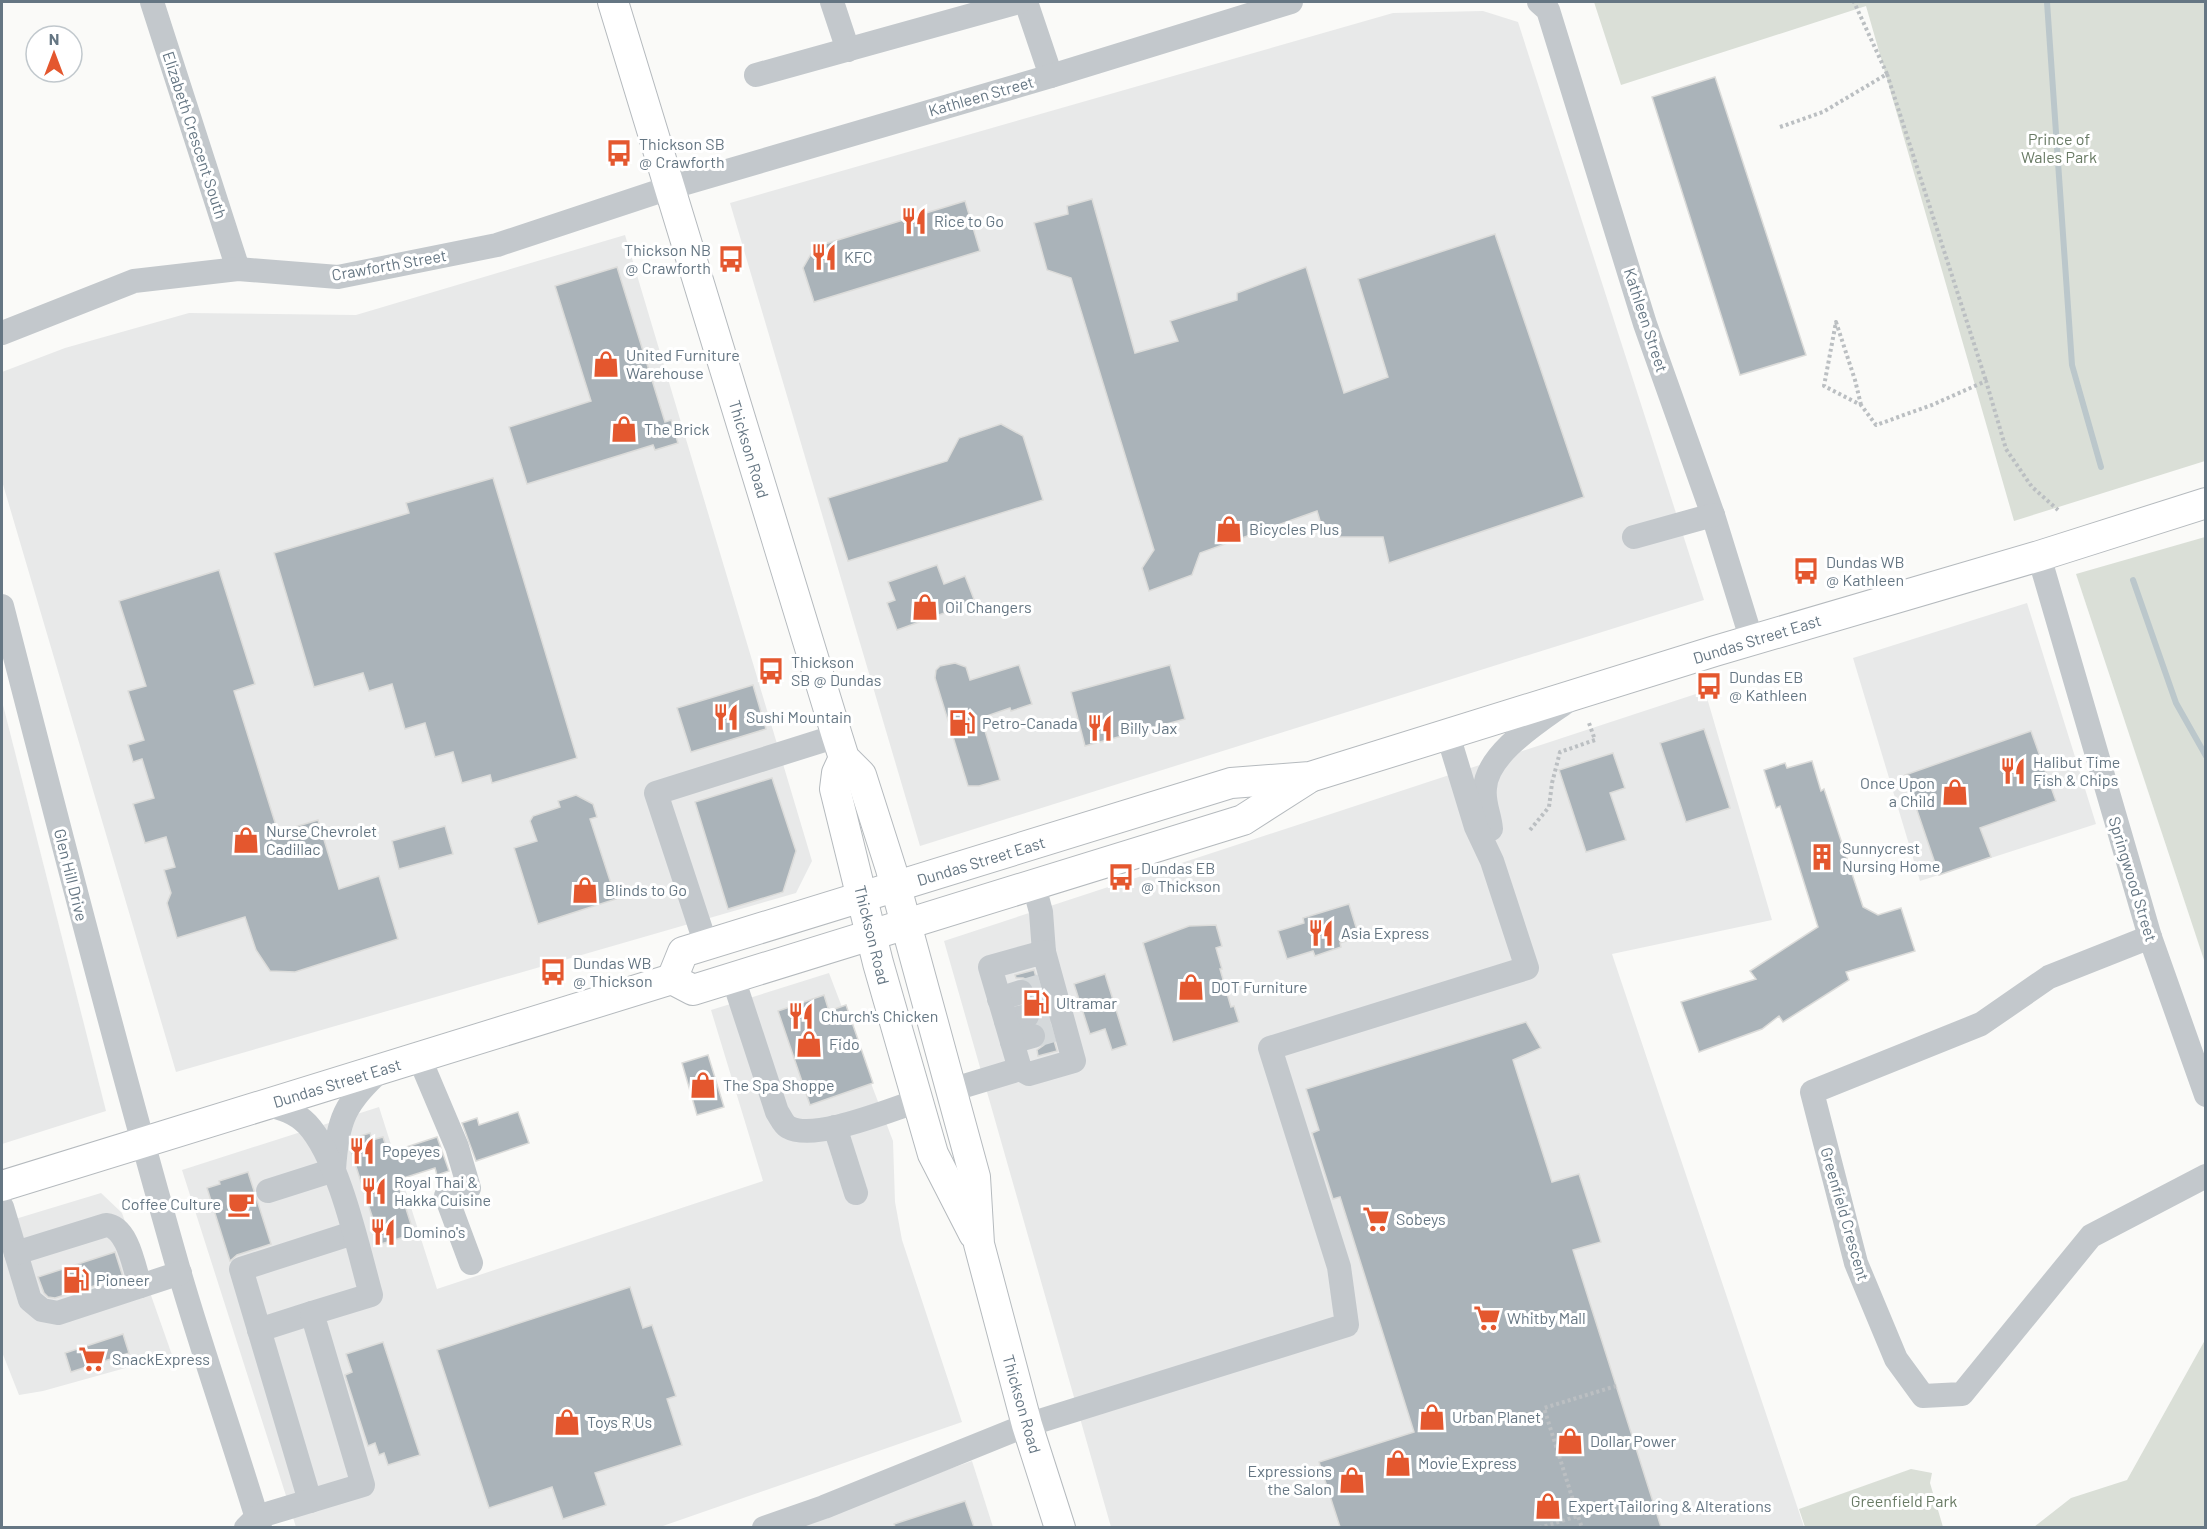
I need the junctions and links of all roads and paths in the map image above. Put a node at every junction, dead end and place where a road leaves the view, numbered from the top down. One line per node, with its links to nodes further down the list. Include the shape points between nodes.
1 (152, 2): 16 (street, Elizabeth Crescent South)
2 (613, 2): 15 (main road, Thickson Road)
3 (832, 2): 10 (street)
4 (1018, 2): 10 (street)
5 (1026, 2): 13 (street)
6 (1292, 2): 9 (street, Kathleen Street)
7 (1539, 2): 22 (street, Kathleen Street, via 1548,10 1645,324)
8 (1854, 2): 11 (path)
9 (1247, 8): 13 (street, Kathleen Street)
10 (848, 50): 12 (street)
11 (1887, 74): 14 (path, via 1822,112); 18 (path)
12 (756, 75)
13 (1051, 76): 15 (street, Kathleen Street)
14 (1780, 126)
15 (669, 188): 16 (street, Crawforth Street, via 496,245 338,277); 30 (main road, Thickson Road)
16 (238, 269): 17 (street, Crawforth Street, via 134,281)
17 (2, 333)
18 (1986, 381): 19 (path, via 1876,425); 21 (path, via 2006,449 2032,487)
19 (1861, 405): 19 (path, via 1855,380 1836,322 1824,386)
20 (2205, 503): 24 (main road, Dundas Street East)
21 (2058, 510)
22 (1713, 515): 23 (street); 26 (street, Kathleen Street)
23 (1634, 537)
24 (2038, 556): 26 (main road, Dundas Street East); 39 (street, Springwood Street)
25 (2, 606): 54 (street, Glen Hill Drive)
26 (1752, 641): 27 (main road, Dundas Street East)
27 (1574, 696): 29 (main road, Dundas Street East); 33 (street, via 1524,733 1499,756 1488,774 1485,800 1491,824)
28 (1589, 723): 32 (path, via 1595,740 1560,752 1549,807)
29 (1448, 735): 31 (main road, Dundas Street East); 33 (street, via 1476,827)
30 (841, 747): 35 (main road, Thickson Road, via 861,775); 36 (main road, Thickson Road, via 835,789); 40 (street, via 656,793)
31 (1310, 777): 34 (main road, Dundas Street East, via 1243,820); 35 (main road, Dundas Street East, via 1231,783)
32 (1530, 830)
33 (1492, 861): 70 (street, via 1527,968 1270,1048 1339,1268 1347,1325)
34 (1034, 886): 37 (main road, Dundas Street East); 41 (street, via 1041,912)
35 (896, 888): 36 (main road, Dundas Street East); 37 (main road, Thickson Road)
36 (862, 898): 38 (main road, Thickson Road); 40 (main road, Dundas Street East)
37 (906, 925): 38 (main road, Dundas Street East); 49 (main road, Thickson Road)
38 (871, 935): 42 (main road, Dundas Street East); 51 (main road, Thickson Road)
39 (2150, 937): 50 (street, Springwood Street); 56 (street, Greenfield Crescent, via 2049,977 1981,1023 1812,1092 1856,1263 1896,1359 1923,1396 1962,1394 2091,1236)
40 (706, 945): 43 (main road, Dundas Street East, via 683,952)
41 (1044, 952): 44 (street); 44 (street, via 990,967)
42 (734, 978): 43 (main road, Dundas Street East, via 693,990); 53 (street, via 777,1112 786,1126 805,1132)
43 (672, 979): 46 (main road, Dundas Street East)
44 (1028, 990): 45 (street); 45 (street)
45 (1038, 1024): 48 (street); 48 (street, via 1074,1061 1029,1074)
46 (419, 1057): 47 (main road, Dundas Street East); 64 (street, via 457,1147 469,1188 446,1196)
47 (382, 1069): 52 (main road, Dundas Street East); 55 (street, via 362,1087 340,1123)
48 (1020, 1069): 49 (street)
49 (951, 1090): 62 (main road, Thickson Road, via 975,1177)
50 (2205, 1095)
51 (918, 1101): 53 (street); 62 (main road, Thickson Road, via 933,1154)
52 (266, 1105): 54 (main road, Dundas Street East); 55 (street, via 282,1108 306,1123)
53 (835, 1127): 59 (street)
54 (144, 1143): 57 (main road, Dundas Street East); 65 (street, Glen Hill Drive)
55 (334, 1170): 58 (street); 61 (street)
56 (2205, 1176)
57 (2, 1186)
58 (268, 1191)
59 (856, 1193)
60 (2, 1207): 63 (street)
61 (353, 1233): 67 (street, via 371,1295); 68 (street, via 241,1269)
62 (979, 1244): 70 (main road, Thickson Road)
63 (16, 1253): 66 (street, via 30,1300 42,1310 58,1313); 66 (street, via 112,1226 124,1235)
64 (471, 1263)
65 (180, 1273): 66 (street); 73 (street, Glen Hill Drive)
66 (140, 1286)
67 (312, 1313): 68 (street); 71 (street, via 363,1485)
68 (259, 1330): 71 (street)
69 (1616, 1386): 72 (path, via 1544,1408)
70 (1027, 1425): 74 (street, via 824,1508); 75 (main road, Thickson Road)
71 (310, 1501): 73 (street)
72 (1578, 1516): 76 (path); 77 (path)
73 (255, 1524)
74 (764, 1527)
75 (1060, 1527)
76 (1539, 1527)
77 (1582, 1527)

